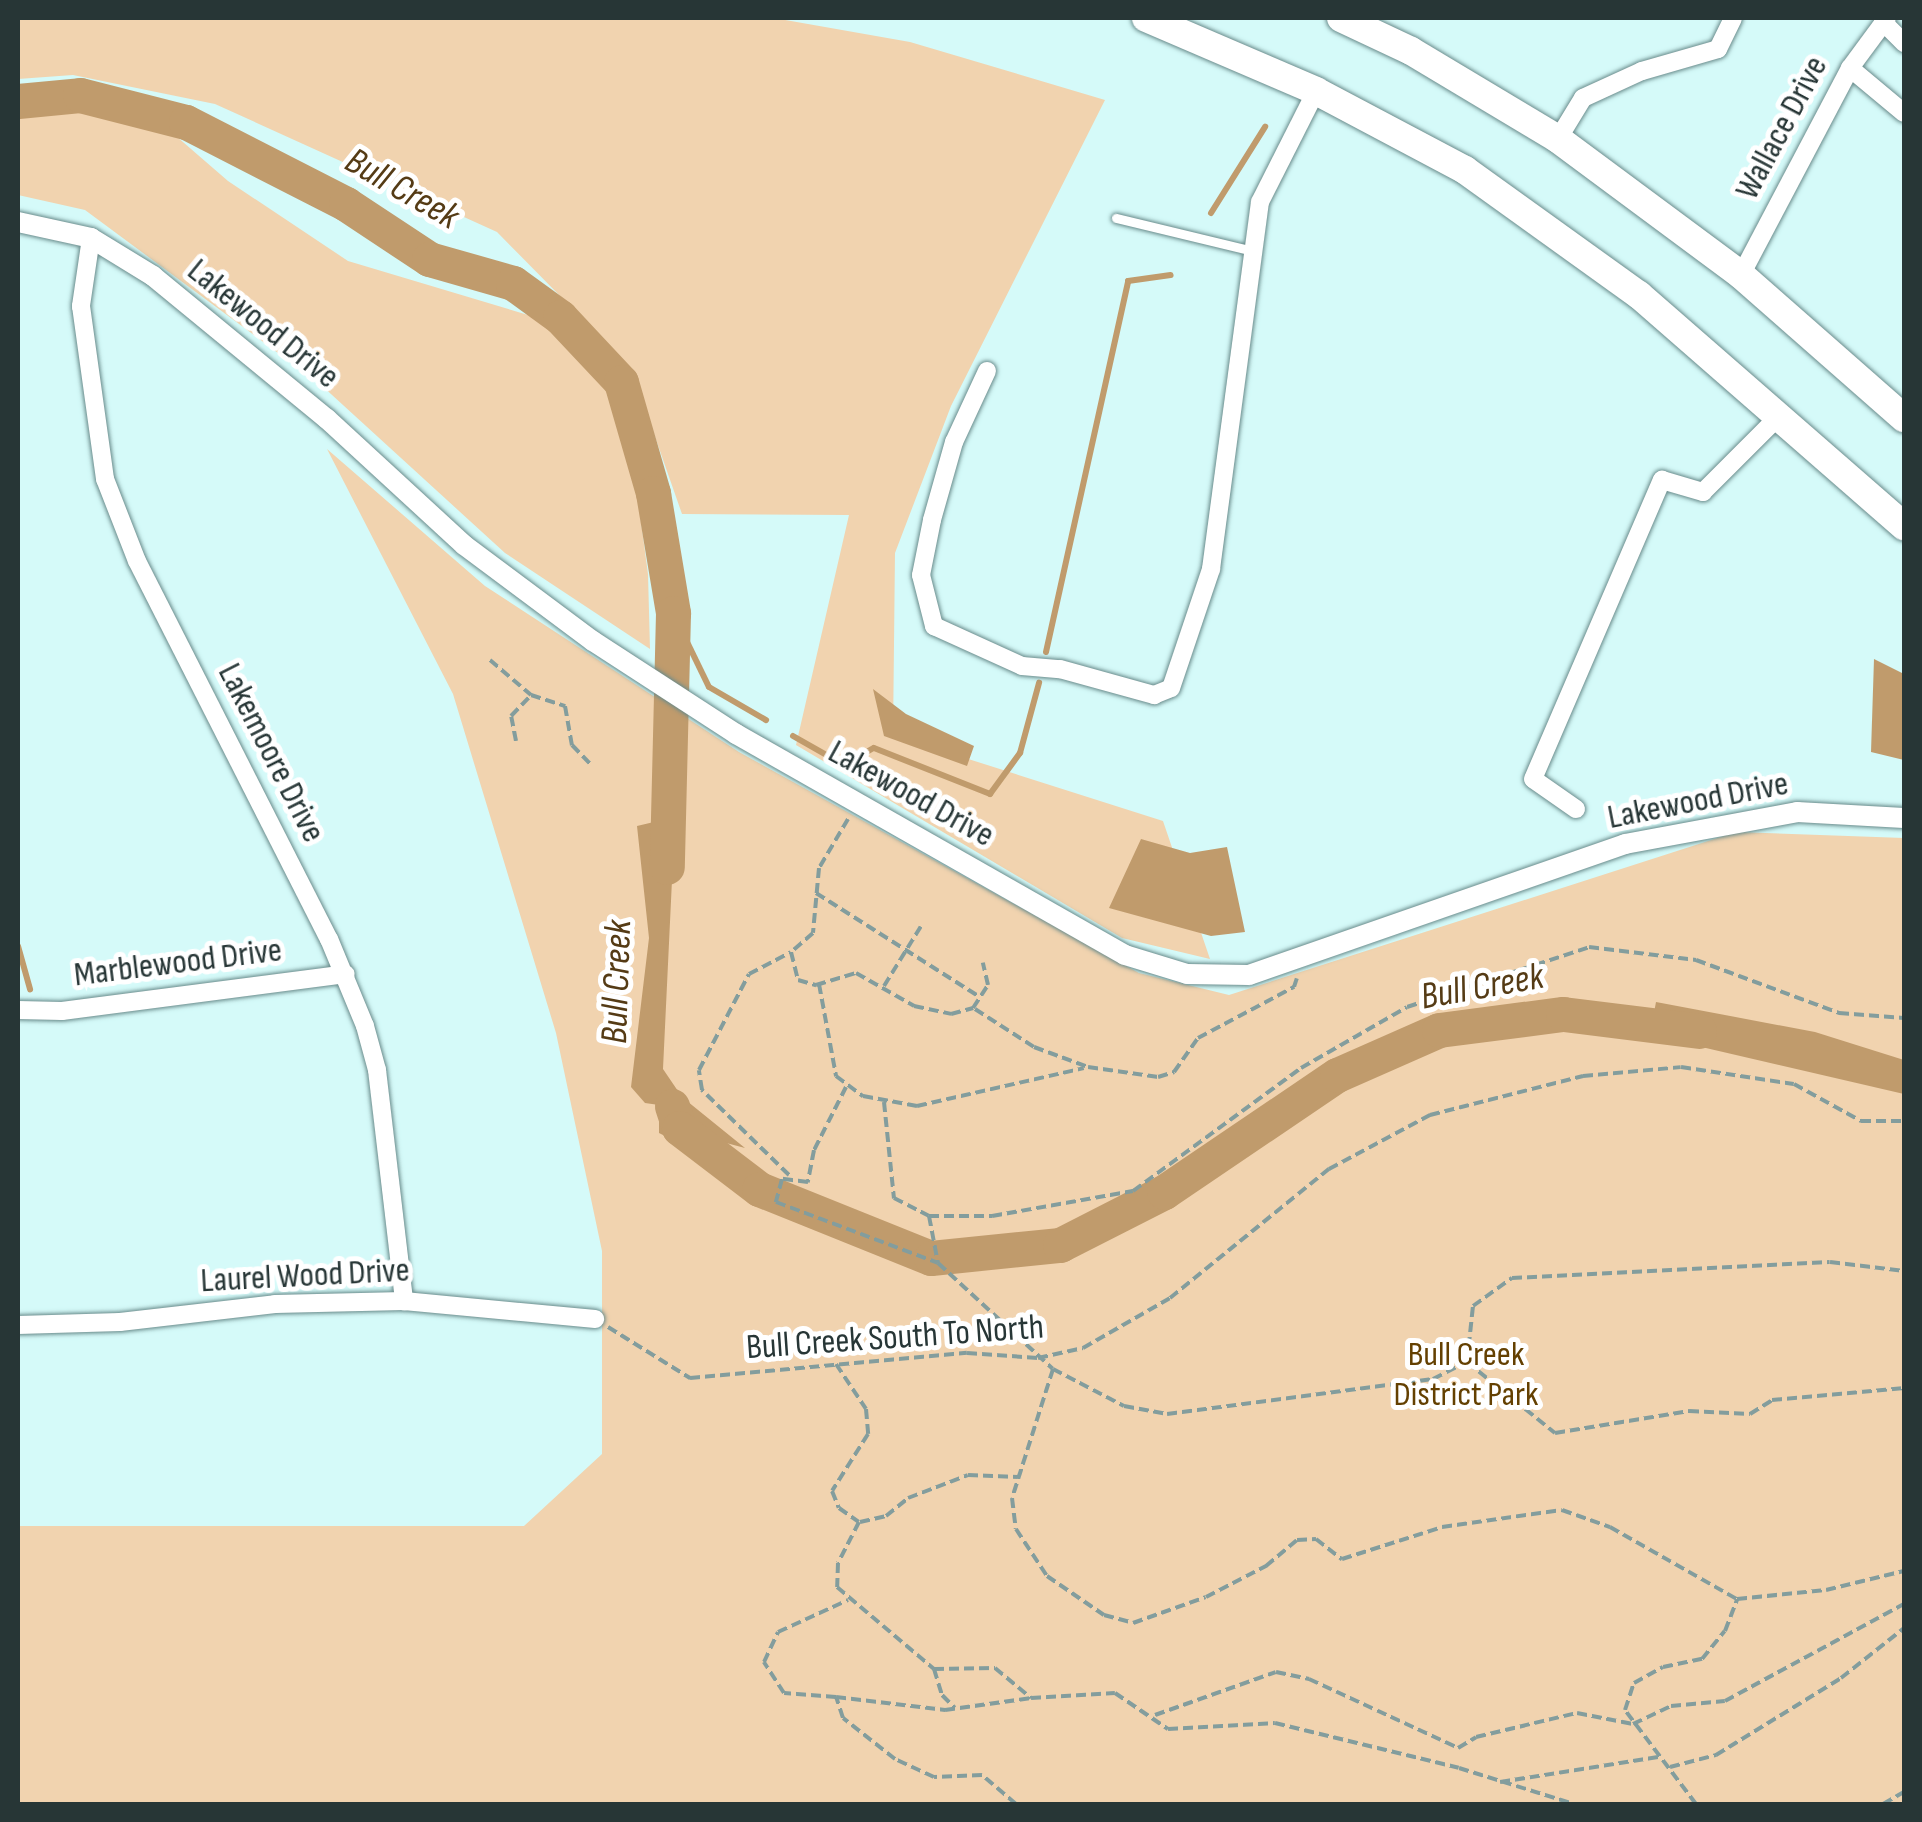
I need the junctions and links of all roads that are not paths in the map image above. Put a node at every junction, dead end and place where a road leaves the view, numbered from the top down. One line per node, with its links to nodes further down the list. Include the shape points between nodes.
1 (1146, 18): 7 (highway)
2 (1340, 18): 9 (highway)
3 (1732, 18): 9 (street, via 1718,49 1642,71 1583,98)
4 (1885, 20): 5 (street); 6 (street, Wallace Drive)
5 (1904, 43)
6 (1850, 68): 8 (street); 14 (street, Wallace Drive)
7 (1316, 90): 13 (street, via 1260,202); 16 (highway, via 1464,170 1580,250)
8 (1904, 112)
9 (1558, 139): 14 (highway)
10 (1116, 218): 13 (lane)
11 (18, 222): 12 (street, Lakewood Drive)
12 (91, 238): 20 (street, Lakewood Drive, via 153,276 327,419 464,545 593,641 736,734 1125,955 1188,974 1249,975 1640,840 1797,812); 21 (street, Lakemoore Drive, via 80,306 116,514)
13 (1249, 250): 15 (street, via 1212,568 1171,688 1154,695 1060,669 1022,666 934,626 922,575 932,520 954,442)
14 (1741, 275): 17 (highway)
15 (987, 371)
16 (1779, 416): 18 (highway); 19 (street, via 1703,492 1662,480 1534,779)
17 (1904, 418)
18 (1904, 526)
19 (1576, 809)
20 (1904, 818)
21 (346, 974): 22 (street, Marblewood Drive, via 62,1011); 23 (street, Lakemoore Drive, via 377,1070)
22 (18, 1010)
23 (404, 1301): 24 (street, Laurel Wood Drive); 25 (street, Laurel Wood Drive, via 275,1304 120,1322)
24 (596, 1319)
25 (18, 1325)

